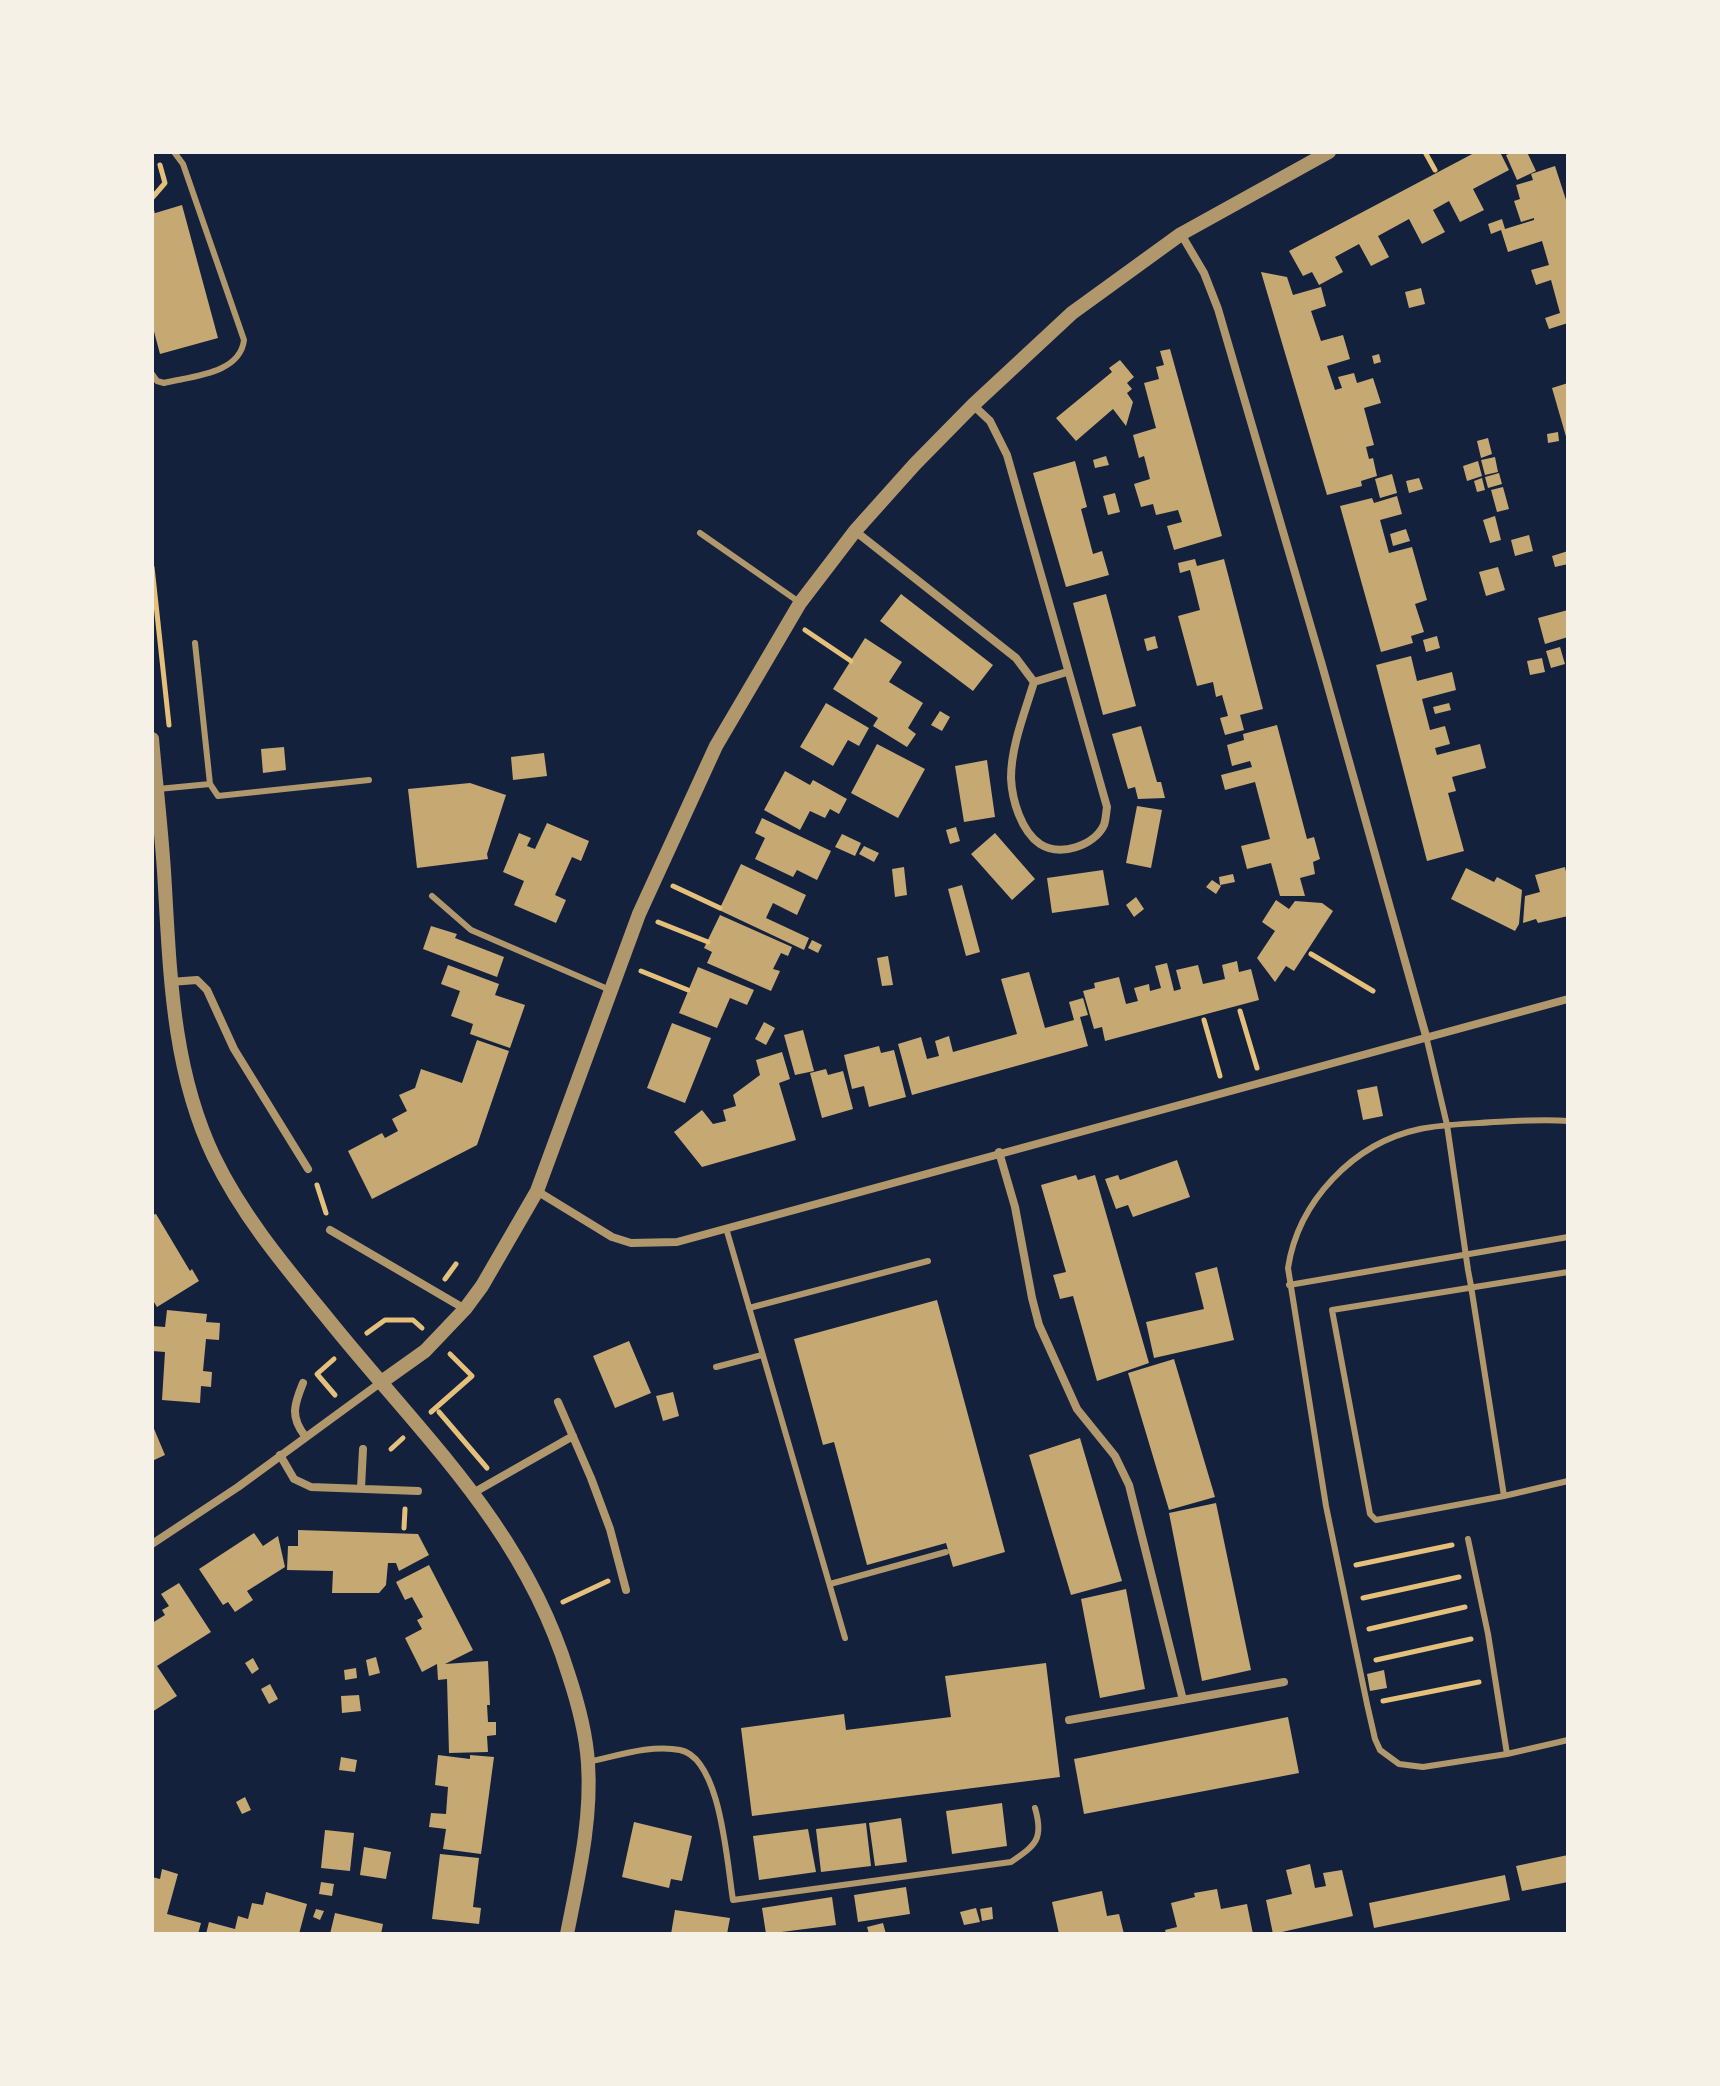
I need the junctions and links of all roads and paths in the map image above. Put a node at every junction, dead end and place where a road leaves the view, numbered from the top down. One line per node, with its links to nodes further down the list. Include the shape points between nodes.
1 (157, 152): 6 (path, via 165,183)
2 (174, 152): 8 (lane, via 183,164 244,340 243,351 227,366 164,383)
3 (1329, 152): 7 (street)
4 (1425, 152): 5 (path)
5 (1435, 170)
6 (152, 198)
7 (1181, 234): 9 (street, via 1072,313); 37 (street, via 1218,309)
8 (152, 374)
9 (973, 405): 10 (street); 16 (street, via 990,421 1007,455)
10 (855, 531): 12 (street); 17 (street, via 1016,658)
11 (700, 533): 12 (lane)
12 (800, 603): 13 (street)
13 (790, 620): 15 (path); 23 (street, via 716,746)
14 (195, 643): 20 (lane)
15 (851, 661)
16 (1067, 672): 17 (street); 17 (street, via 1107,807 1094,839 1064,850 1040,844 1014,800 1014,755)
17 (1034, 682)
18 (152, 739): 21 (street)
19 (369, 780): 20 (lane, via 218,796)
20 (210, 784): 21 (lane)
21 (157, 789): 22 (street)
22 (155, 817): 30 (street)
23 (654, 878): 25 (path); 26 (street)
24 (432, 896): 31 (lane, via 471,930)
25 (720, 908)
26 (639, 914): 27 (path); 29 (street)
27 (708, 942)
28 (1311, 954): 33 (path)
29 (620, 962): 31 (street); 32 (path)
30 (170, 982): 43 (street, via 197,980 207,990 234,1049); 60 (street, via 191,1095 226,1181 287,1269)
31 (610, 990): 44 (street)
32 (688, 990)
33 (1373, 991)
34 (1568, 999): 37 (street)
35 (1240, 1011): 38 (path)
36 (1204, 1020): 39 (path)
37 (1426, 1036): 38 (street); 41 (lane)
38 (1260, 1081): 39 (street)
39 (1225, 1091): 42 (street)
40 (1568, 1121): 41 (lane)
41 (1447, 1125): 48 (lane); 51 (lane, via 1394,1137 1324,1188 1295,1235)
42 (999, 1152): 45 (street); 90 (street, via 1039,1325 1077,1409 1115,1456 1129,1485)
43 (308, 1169): 46 (path, via 321,1191)
44 (537, 1191): 45 (street, via 631,1243 677,1242); 54 (street)
45 (726, 1228): 53 (lane)
46 (330, 1230): 54 (street)
47 (1568, 1237): 48 (lane)
48 (1466, 1254): 51 (lane); 52 (lane)
49 (928, 1261): 53 (lane)
50 (1568, 1272): 52 (lane)
51 (1289, 1285): 76 (lane)
52 (1471, 1286): 70 (lane); 70 (lane, via 1332,1310 1373,1517 1380,1520)
53 (749, 1308): 57 (lane)
54 (465, 1309): 60 (street, via 425,1351)
55 (420, 1312): 56 (path)
56 (413, 1320)
57 (762, 1355): 58 (lane); 79 (lane)
58 (716, 1367)
59 (303, 1383): 62 (street, via 296,1424)
60 (380, 1383): 62 (street); 69 (street)
61 (558, 1402): 63 (street)
62 (305, 1436): 65 (street)
63 (573, 1436): 69 (street); 77 (street, via 610,1529)
64 (363, 1449): 67 (street)
65 (280, 1455): 67 (street, via 301,1484); 74 (street)
66 (1568, 1481): 70 (lane)
67 (361, 1488): 68 (street)
68 (418, 1491)
69 (473, 1493): 83 (street, via 506,1538)
70 (1504, 1496)
71 (406, 1507): 72 (path)
72 (404, 1528)
73 (1468, 1540): 76 (path); 78 (lane)
74 (152, 1544)
75 (946, 1552): 79 (lane)
76 (1339, 1568): 81 (lane)
77 (621, 1574): 80 (street); 83 (path)
78 (1475, 1574): 81 (path); 82 (lane)
79 (830, 1584): 86 (lane)
80 (626, 1590)
81 (1346, 1602): 84 (lane)
82 (1481, 1603): 84 (path); 85 (lane)
83 (546, 1612): 95 (street, via 581,1714)
84 (1352, 1633): 87 (lane)
85 (1488, 1636): 87 (path); 88 (lane)
86 (845, 1638)
87 (1358, 1664): 91 (lane)
88 (1495, 1679): 91 (path); 94 (lane)
89 (1284, 1682): 90 (street)
90 (1183, 1700): 92 (street)
91 (1367, 1704): 94 (lane, via 1380,1750 1399,1764 1423,1767)
92 (1069, 1720)
93 (1568, 1740): 94 (lane)
94 (1507, 1754)
95 (588, 1762): 96 (lane, via 660,1748 695,1756 715,1792 733,1900 1011,1862 1031,1848 1040,1832); 97 (street, via 586,1830)
96 (1035, 1808)
97 (567, 1934)

